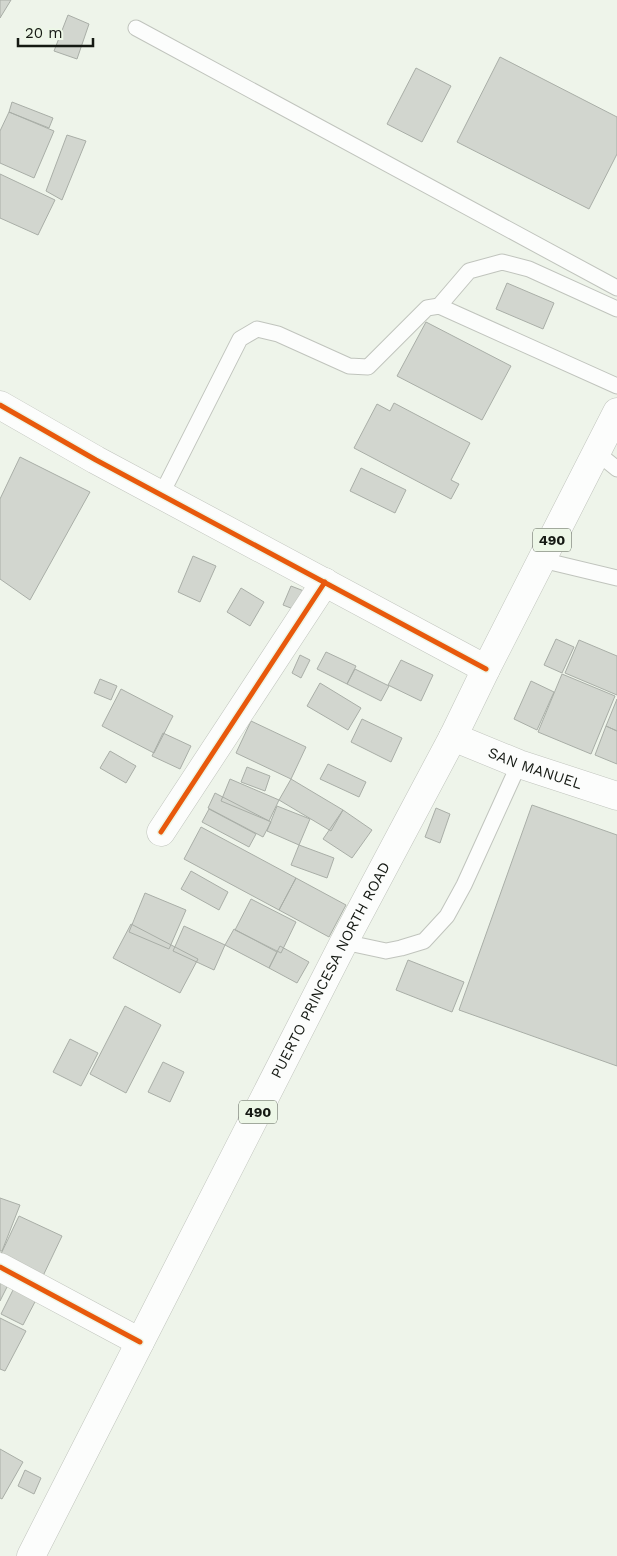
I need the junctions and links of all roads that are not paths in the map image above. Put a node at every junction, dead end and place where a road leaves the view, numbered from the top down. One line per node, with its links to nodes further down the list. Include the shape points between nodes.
1 (136, 28): 2 (lane)
2 (617, 288)
3 (438, 306): 4 (lane, via 469,271 502,262 530,269); 5 (lane); 10 (lane, via 427,308 368,368 349,366 278,334 257,329 240,339)
4 (617, 309)
5 (617, 386)
6 (0, 405): 10 (main road)
7 (617, 412): 8 (main road, PUERTO PRINCESA NORTH ROAD / 490)
8 (596, 452): 9 (lane); 11 (main road, PUERTO PRINCESA NORTH ROAD / 490)
9 (617, 469)
10 (162, 495): 13 (main road)
11 (542, 560): 12 (lane); 14 (main road, PUERTO PRINCESA NORTH ROAD / 490)
12 (617, 578)
13 (325, 582): 14 (main road); 18 (main road)
14 (486, 669): 15 (main road, PUERTO PRINCESA NORTH ROAD / 490)
15 (452, 737): 16 (main road, SAN MANUEL); 19 (main road, PUERTO PRINCESA NORTH ROAD / 490)
16 (519, 764): 17 (main road, SAN MANUEL); 19 (lane, via 464,885 447,916 424,940 386,951)
17 (617, 796)
18 (161, 832)
19 (344, 942): 21 (main road, PUERTO PRINCESA NORTH ROAD / 490)
20 (0, 1266): 21 (main road)
21 (140, 1342): 22 (main road, PUERTO PRINCESA NORTH ROAD / 490)
22 (31, 1556)

